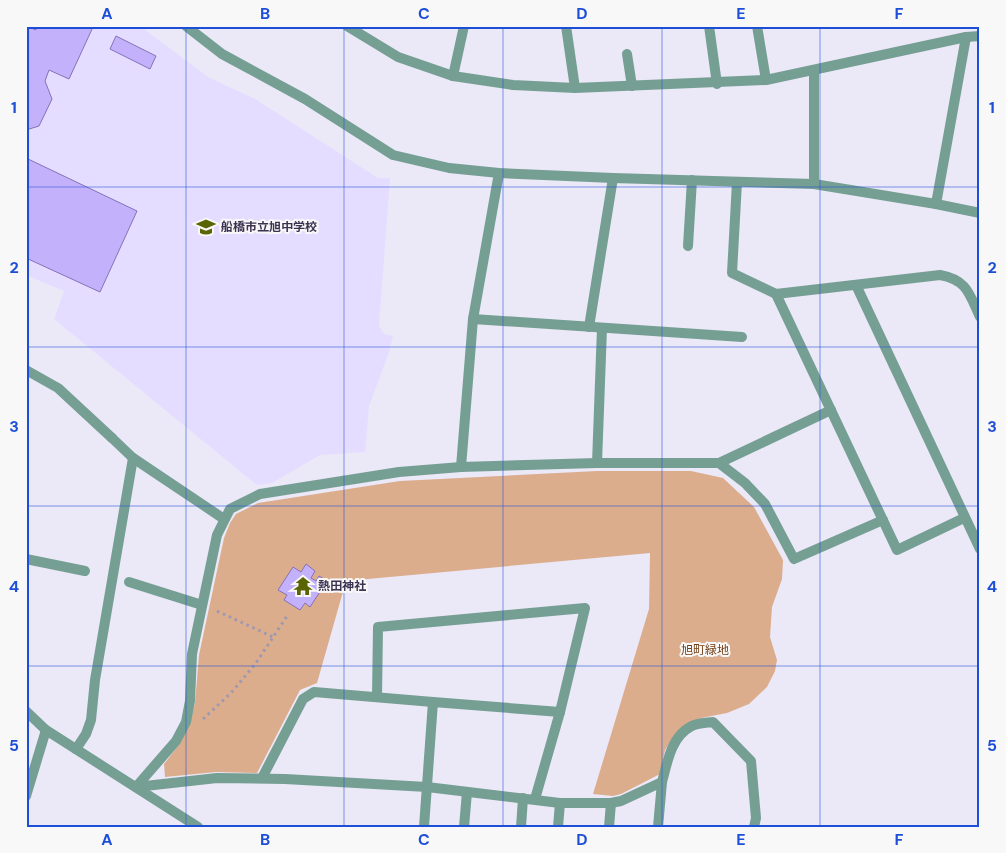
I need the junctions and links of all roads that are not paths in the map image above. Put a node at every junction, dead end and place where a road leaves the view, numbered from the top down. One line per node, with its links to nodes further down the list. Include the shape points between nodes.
1 (186, 26): 16 (street, via 222,54 305,99 393,155 448,168)
2 (464, 26): 11 (street)
3 (566, 26): 15 (street)
4 (709, 26): 13 (street)
5 (757, 26): 12 (street)
6 (353, 28): 11 (street, via 398,57)
7 (980, 36): 8 (street)
8 (966, 37): 10 (street); 21 (street)
9 (627, 54): 14 (street)
10 (814, 70): 12 (street); 20 (street)
11 (453, 76): 15 (street, via 513,85)
12 (766, 80): 13 (street)
13 (717, 84): 14 (street)
14 (632, 86): 15 (street)
15 (575, 88)
16 (498, 173): 17 (street); 27 (street)
17 (613, 178): 18 (street); 28 (street)
18 (692, 180): 19 (street); 23 (street)
19 (738, 182): 20 (street); 25 (street, via 732,273)
20 (814, 184): 21 (street)
21 (936, 204): 22 (street)
22 (980, 213)
23 (688, 246)
24 (856, 285): 25 (street); 26 (street, via 940,275 954,278 967,288); 37 (street)
25 (776, 294): 32 (street)
26 (980, 317)
27 (473, 320): 28 (street); 36 (street)
28 (589, 327): 29 (street)
29 (602, 328): 30 (street); 34 (street)
30 (742, 337)
31 (26, 370): 33 (street, via 58,388)
32 (831, 410): 35 (street); 39 (street)
33 (133, 458): 38 (street); 50 (street, via 91,720)
34 (598, 463): 35 (street); 36 (street)
35 (719, 463): 39 (street, via 765,504 794,559)
36 (461, 467): 38 (street, via 399,472 260,494 230,509)
37 (964, 518): 39 (street, via 897,550); 40 (street)
38 (224, 519): 44 (street, via 217,535)
39 (883, 520)
40 (980, 549)
41 (26, 559): 42 (street)
42 (85, 571)
43 (129, 582): 44 (street)
44 (202, 605): 53 (street, via 192,654 186,722 176,741)
45 (377, 697): 46 (street); 48 (street, via 378,627 586,608); 51 (street, via 314,692 303,699)
46 (433, 702): 48 (street); 54 (street)
47 (26, 711): 49 (street)
48 (560, 712): 58 (street)
49 (46, 730): 50 (street); 56 (street)
50 (76, 749): 53 (street)
51 (262, 778): 53 (street, via 217,778); 54 (street)
52 (662, 782): 60 (street); 67 (street); 68 (street, via 670,751 680,735 690,726 713,722 751,761)
53 (136, 787): 61 (street)
54 (427, 788): 55 (street); 62 (street)
55 (467, 792): 57 (street); 63 (street)
56 (26, 796)
57 (523, 798): 58 (street); 64 (street)
58 (535, 799): 59 (street)
59 (560, 803): 60 (street); 65 (street)
60 (611, 803): 66 (street)
61 (198, 827)
62 (424, 827)
63 (464, 827)
64 (521, 827)
65 (558, 827)
66 (610, 827)
67 (658, 827)
68 (754, 827)

